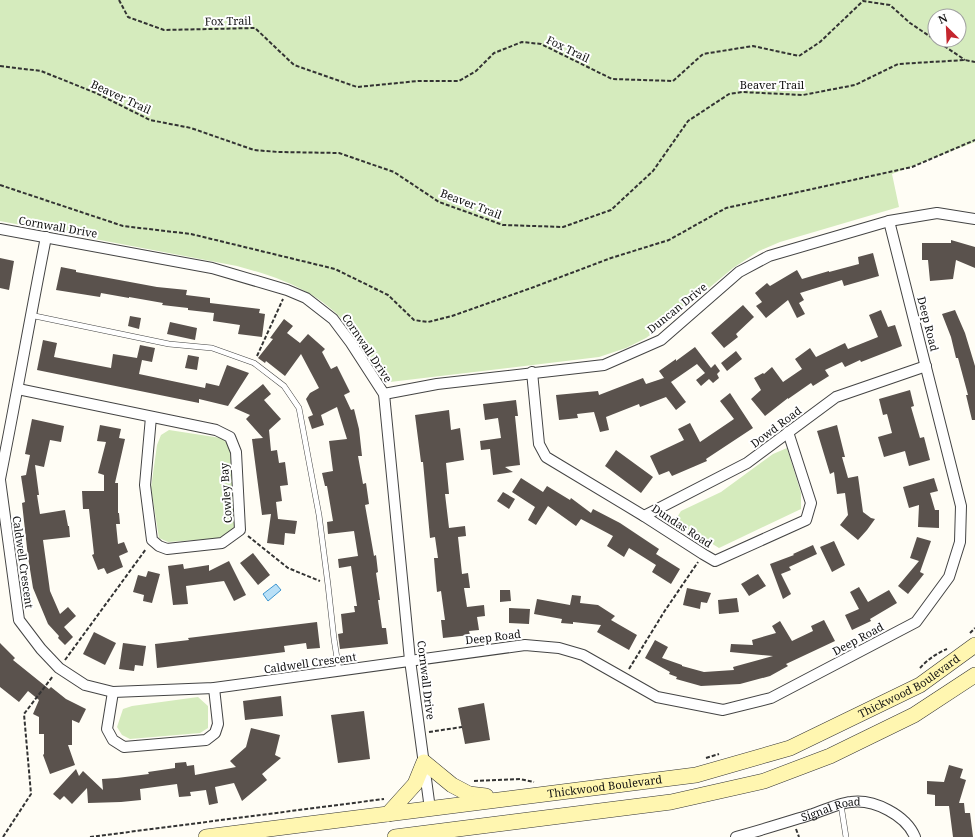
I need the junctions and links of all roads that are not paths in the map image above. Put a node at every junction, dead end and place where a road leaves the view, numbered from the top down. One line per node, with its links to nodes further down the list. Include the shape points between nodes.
1 (975, 219): 2 (street, Duncan Drive, via 937,213)
2 (889, 221): 6 (street, Deep Road); 7 (street, Duncan Drive, via 769,256 739,272 661,340 604,365)
3 (0, 229): 4 (street, Cornwall Drive)
4 (46, 237): 5 (street, Caldwell Crescent); 9 (street, Cornwall Drive, via 212,268 306,298 332,318)
5 (30, 315): 8 (street, Caldwell Crescent); 16 (lane, via 169,344 212,348 254,363 284,386 299,408 319,515)
6 (926, 366): 11 (street, Dowd Road, via 836,397); 15 (street, Deep Road, via 961,506 960,542 949,577 916,622 771,698 723,710 657,697 583,654 559,648 525,645)
7 (532, 372): 9 (street, Duncan Drive, via 437,384); 13 (street, Dundas Road, via 539,444 546,457)
8 (18, 389): 10 (street, Cowley Bay); 12 (street, Caldwell Crescent)
9 (384, 394): 15 (street, Cornwall Drive)
10 (151, 416): 10 (street, Cowley Bay, via 145,485 152,540 167,549 222,544 240,530 236,452 230,437 216,430)
11 (788, 432): 13 (street, Dowd Road, via 747,463); 13 (street, Dundas Road, via 811,503 806,520 715,561)
12 (0, 480): 19 (street, Caldwell Crescent, via 19,620 59,668 86,685)
13 (644, 516)
14 (970, 641): 21 (main road, Thickwood Boulevard, via 920,685 790,748 696,775)
15 (410, 660): 16 (street, Caldwell Crescent); 20 (street, Cornwall Drive)
16 (339, 671): 18 (street, Caldwell Crescent)
17 (975, 675): 25 (main road, via 914,715 830,756 764,781 671,802)
18 (214, 688): 19 (street, Caldwell Crescent); 19 (street, via 218,724 215,734 206,740 124,747 113,740 107,729)
19 (113, 692)
20 (424, 762): 21 (main road, via 452,785 469,794); 23 (street, Cornwall Drive); 24 (main road, via 415,784)
21 (507, 799): 23 (main road, Thickwood Boulevard)
22 (841, 805): 27 (street, Signal Road); 32 (lane); 33 (street, Signal Road, via 851,802 872,803 886,809 900,818)
23 (430, 809): 24 (main road, Thickwood Boulevard); 26 (main road)
24 (388, 814): 28 (main road, Thickwood Boulevard)
25 (485, 826): 26 (main road); 30 (main road)
26 (433, 834): 29 (main road)
27 (761, 834): 31 (street, Signal Road)
28 (206, 837)
29 (395, 837)
30 (473, 837)
31 (736, 837)
32 (846, 837)
33 (915, 837)

